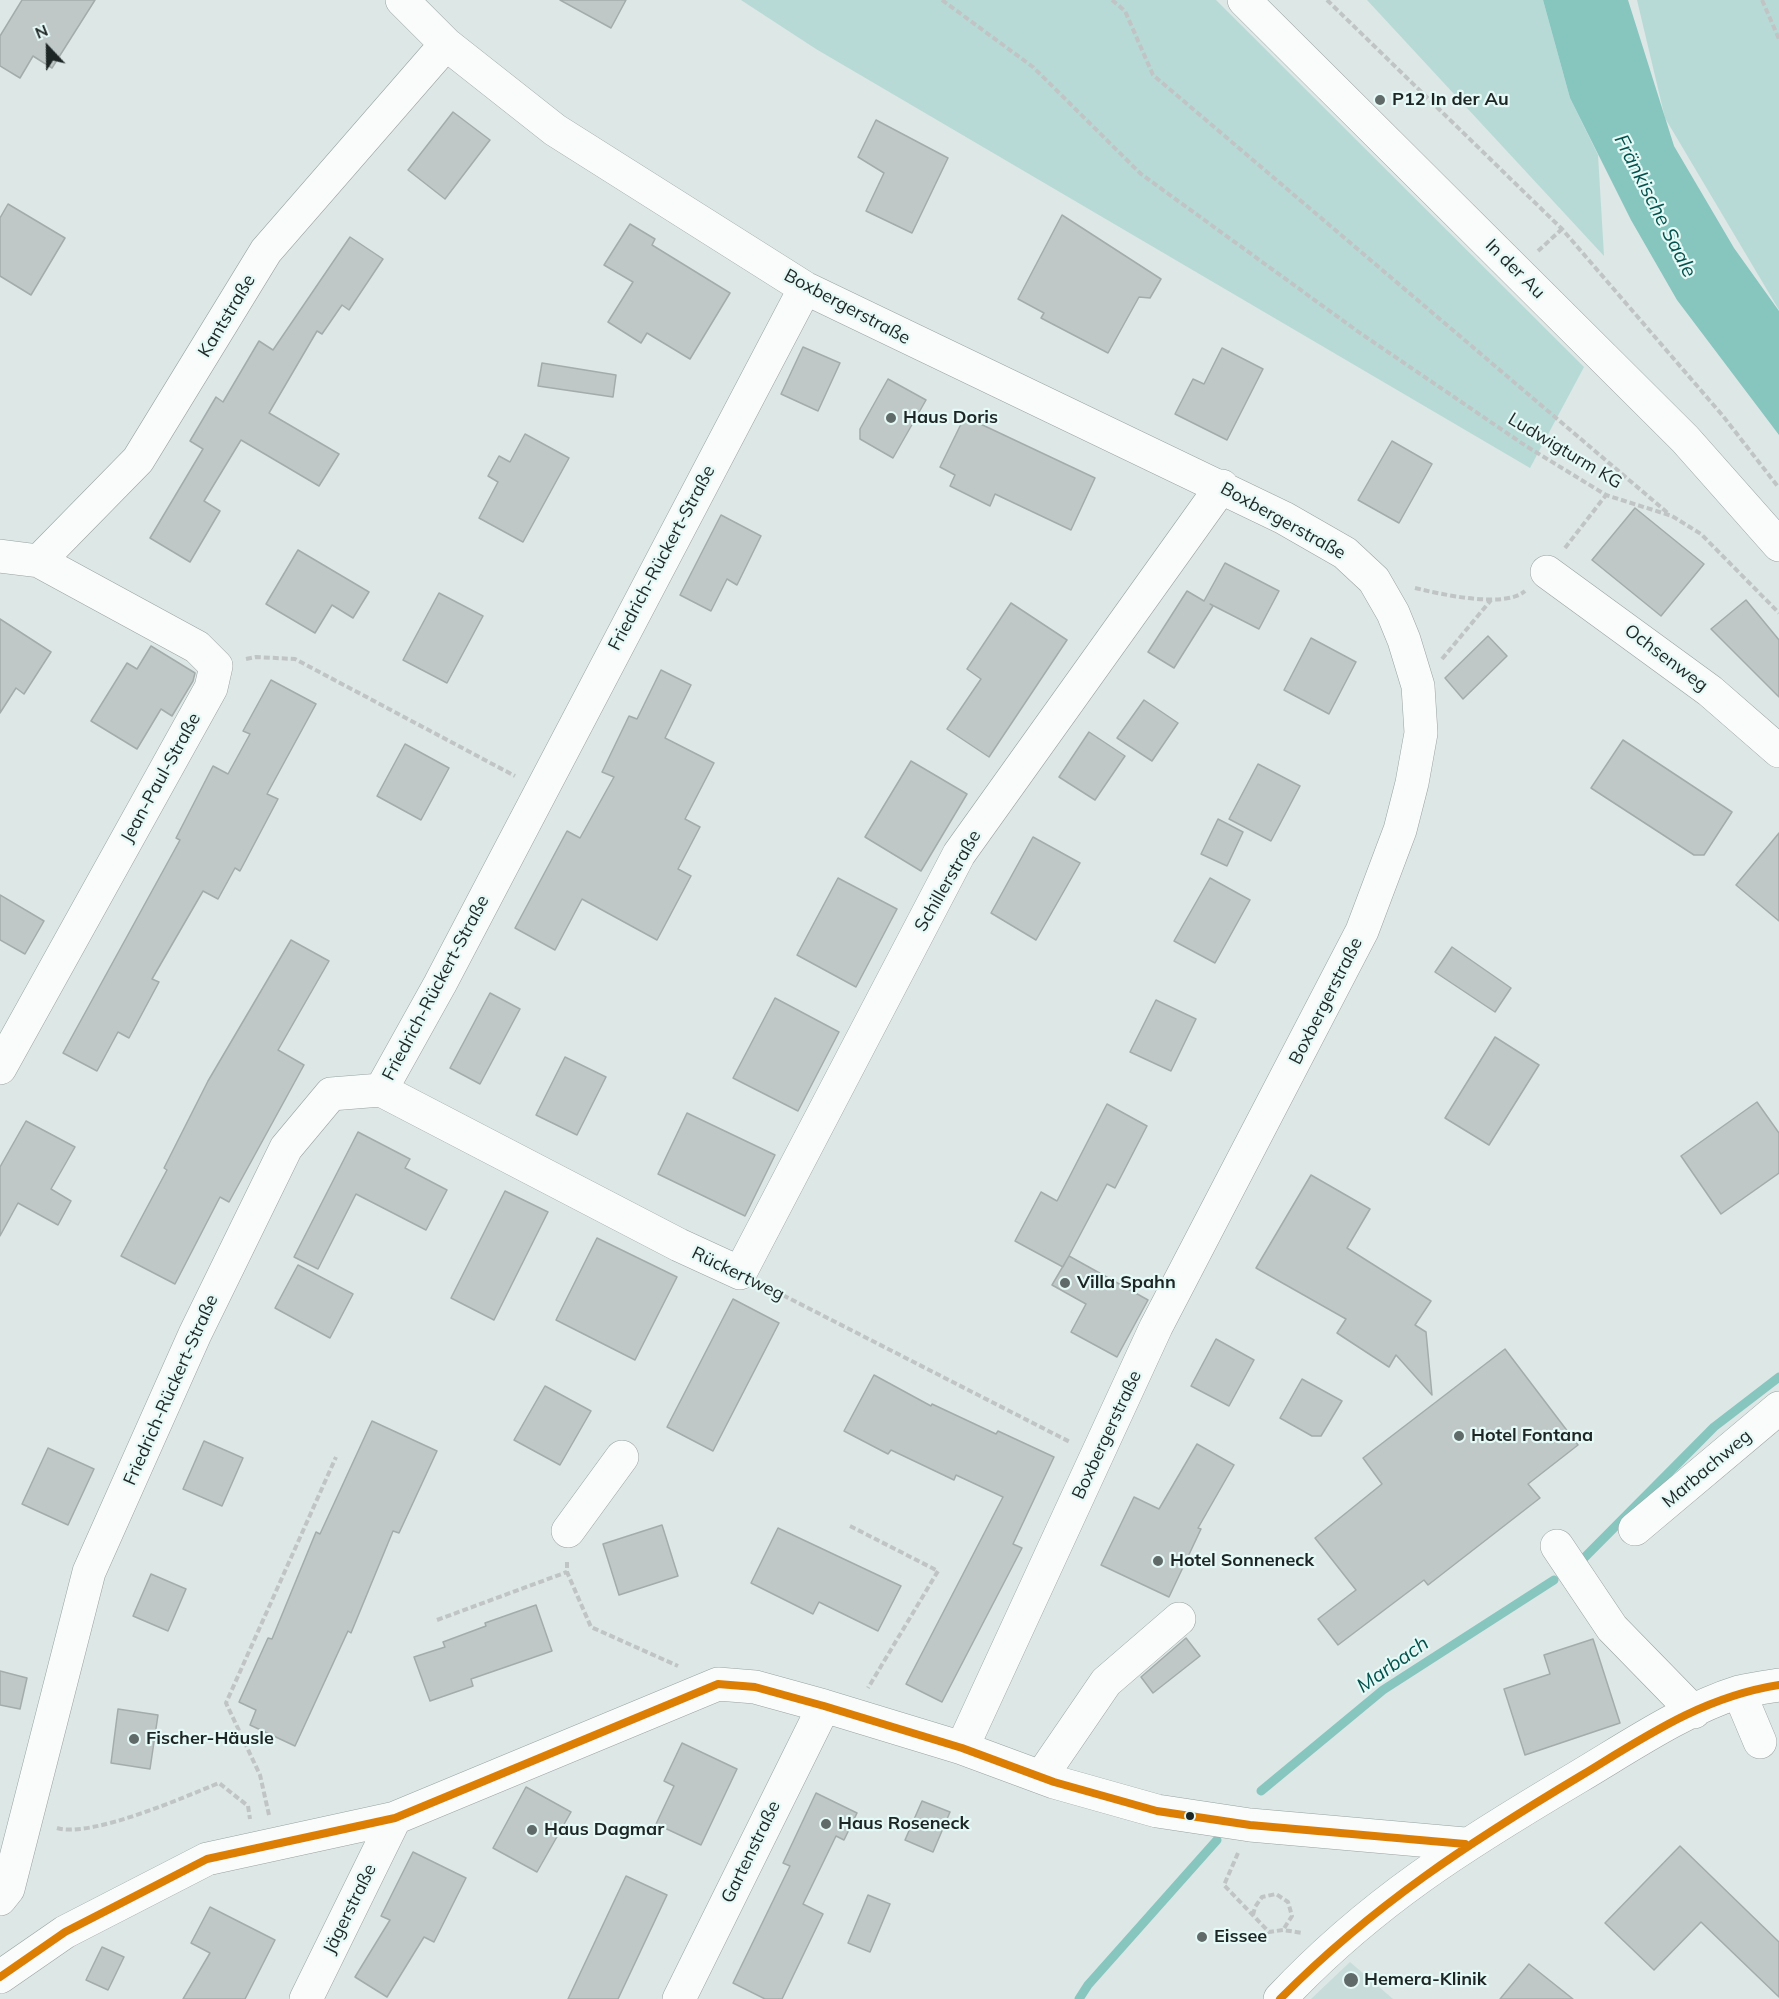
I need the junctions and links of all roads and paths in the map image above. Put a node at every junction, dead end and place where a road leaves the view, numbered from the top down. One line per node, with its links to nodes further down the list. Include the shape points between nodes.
1 (402, 0): 8 (street, Boxbergerstraße)
2 (942, 0): 12 (path, Ludwigturm KG, via 1033,67 1141,174 1360,333 1526,446)
3 (1113, 0): 13 (path, via 1125,10 1153,75)
4 (1244, 0): 14 (street, In der Au, via 1685,439)
5 (1327, 0): 11 (path, via 1562,230 1723,416)
6 (1762, 0): 7 (path)
7 (1779, 39)
8 (446, 44): 9 (street, Boxbergerstraße, via 555,130); 16 (street, Kantstraße, via 266,251 138,460)
9 (805, 288): 10 (street, Boxbergerstraße); 24 (street, Friedrich-Rückert-Straße)
10 (1222, 486): 22 (street, Boxbergerstraße, via 1318,536 1345,553 1374,580 1400,631); 27 (street, Schillerstraße, via 959,854)
11 (1779, 488)
12 (1606, 495): 13 (path, Ludwigturm KG); 17 (path)
13 (1672, 516): 20 (path, Ludwigturm KG, via 1701,534)
14 (1779, 545)
15 (0, 556): 16 (street)
16 (39, 561): 25 (street, Jean-Paul-Straße, via 196,647 216,666 211,688)
17 (1547, 572): 19 (path, via 1520,595); 23 (street, Ochsenweg, via 1710,691)
18 (1409, 587): 19 (path, via 1449,596)
19 (1492, 599): 22 (path)
20 (1779, 613)
21 (256, 657): 24 (path, via 295,659)
22 (1418, 686): 29 (street, Boxbergerstraße, via 1421,733 1412,783 1387,868 1362,931 1156,1327)
23 (1779, 751)
24 (541, 789): 26 (street, Friedrich-Rückert-Straße)
25 (0, 1068)
26 (381, 1090): 27 (street, Rückertweg); 49 (street, Friedrich-Rückert-Straße, via 331,1094 286,1148 195,1334 89,1572)
27 (740, 1273): 29 (path, Rückertweg)
28 (1779, 1408): 33 (street, Marbachweg)
29 (1097, 1456): 45 (street, Boxbergerstraße)
30 (336, 1457): 51 (path, via 226,1703 260,1775)
31 (622, 1457): 34 (street)
32 (850, 1526): 42 (path, via 938,1571)
33 (1635, 1529)
34 (568, 1531): 36 (path)
35 (1557, 1546): 43 (street, via 1612,1628)
36 (567, 1572): 38 (path); 39 (path, via 591,1627)
37 (1179, 1619): 46 (street, via 1106,1682)
38 (437, 1620)
39 (718, 1684): 42 (street, via 755,1687); 48 (street)
40 (1779, 1685): 41 (street)
41 (1739, 1692): 43 (street); 44 (street)
42 (838, 1710): 45 (street); 59 (street, Gartenstraße)
43 (1694, 1712): 52 (street)
44 (1760, 1742)
45 (962, 1748): 46 (street)
46 (1041, 1777): 50 (street, via 1157,1811)
47 (234, 1793): 49 (path, via 219,1783 106,1823 64,1830)
48 (395, 1818): 51 (street); 58 (street, Jägerstraße)
49 (26, 1819): 53 (street, Friedrich-Rückert-Straße, via 8,1889)
50 (1251, 1825): 52 (street); 54 (path, via 1224,1885)
51 (275, 1842): 57 (street, via 207,1859 65,1932)
52 (1465, 1844): 56 (street)
53 (0, 1899)
54 (1253, 1915): 55 (path, via 1269,1932); 55 (path, via 1262,1897 1276,1894 1288,1902 1292,1916)
55 (1282, 1930): 56 (path)
56 (1339, 1940): 60 (street)
57 (0, 1977)
58 (306, 1999)
59 (679, 1999)
60 (1280, 1999)

